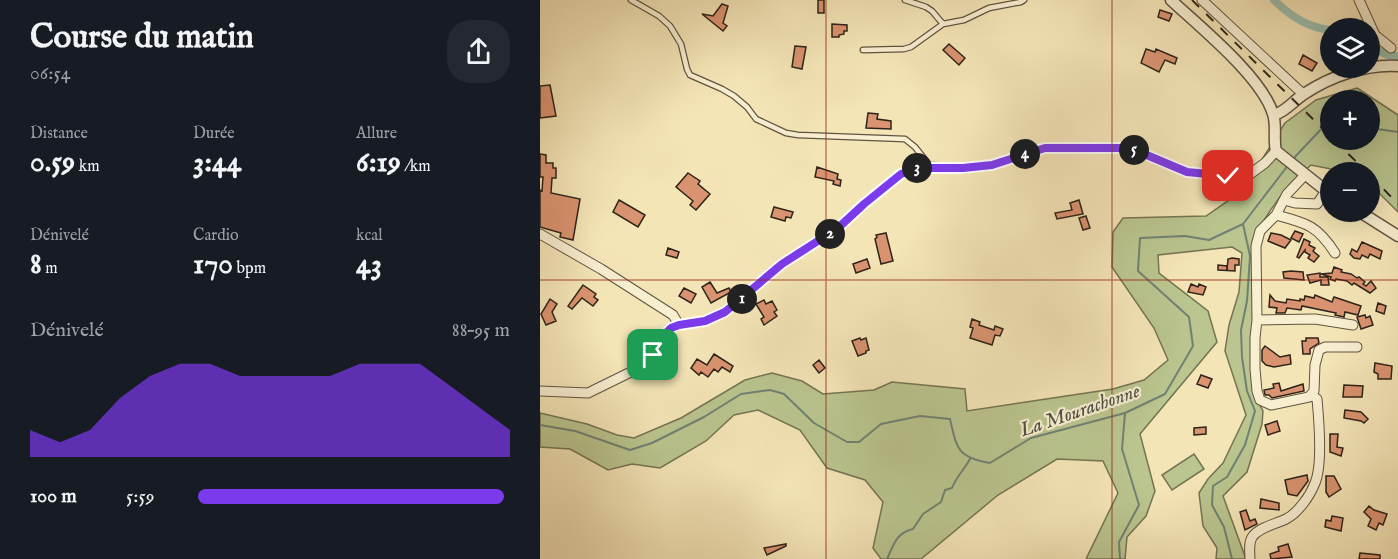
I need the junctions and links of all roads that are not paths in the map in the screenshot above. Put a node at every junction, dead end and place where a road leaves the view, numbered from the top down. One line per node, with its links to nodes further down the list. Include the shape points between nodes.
1 (631, 0): 14 (lane, via 670,26 681,44 690,75 722,88 756,119 798,135 905,139)
2 (905, 0): 7 (lane, via 926,7)
3 (1024, 0): 7 (lane)
4 (1171, 0): 12 (street, via 1255,82)
5 (1202, 0): 11 (street)
6 (1359, 0): 9 (street, via 1375,35)
7 (944, 24): 8 (lane, via 904,49)
8 (863, 51)
9 (1389, 54): 10 (street); 11 (street)
10 (1398, 66)
11 (1303, 94): 12 (street)
12 (1274, 116): 13 (street)
13 (1278, 154): 14 (street, via 1250,174 1228,176 1187,172 1130,148 1045,148 992,165); 15 (street)
14 (930, 166): 25 (street, via 901,174 838,228 782,264 725,312 705,321)
15 (1301, 172): 16 (street); 17 (street)
16 (1320, 187)
17 (1284, 200): 18 (street, via 1317,204); 19 (street)
18 (1320, 201)
19 (1276, 215): 23 (street, via 1316,230); 24 (street, via 1260,231 1257,246)
20 (1376, 222): 22 (street)
21 (540, 234): 25 (street, via 673,315)
22 (1398, 236)
23 (1335, 253)
24 (1257, 320): 26 (street, via 1315,319); 29 (street, via 1255,369 1260,400 1271,405)
25 (679, 325): 28 (street, via 664,335 641,367 626,376 588,393)
26 (1353, 325)
27 (1357, 347): 29 (street, via 1319,350)
28 (540, 391)
29 (1312, 394): 30 (street, via 1317,399 1320,420 1315,486 1295,513 1252,537)
30 (1250, 559)

